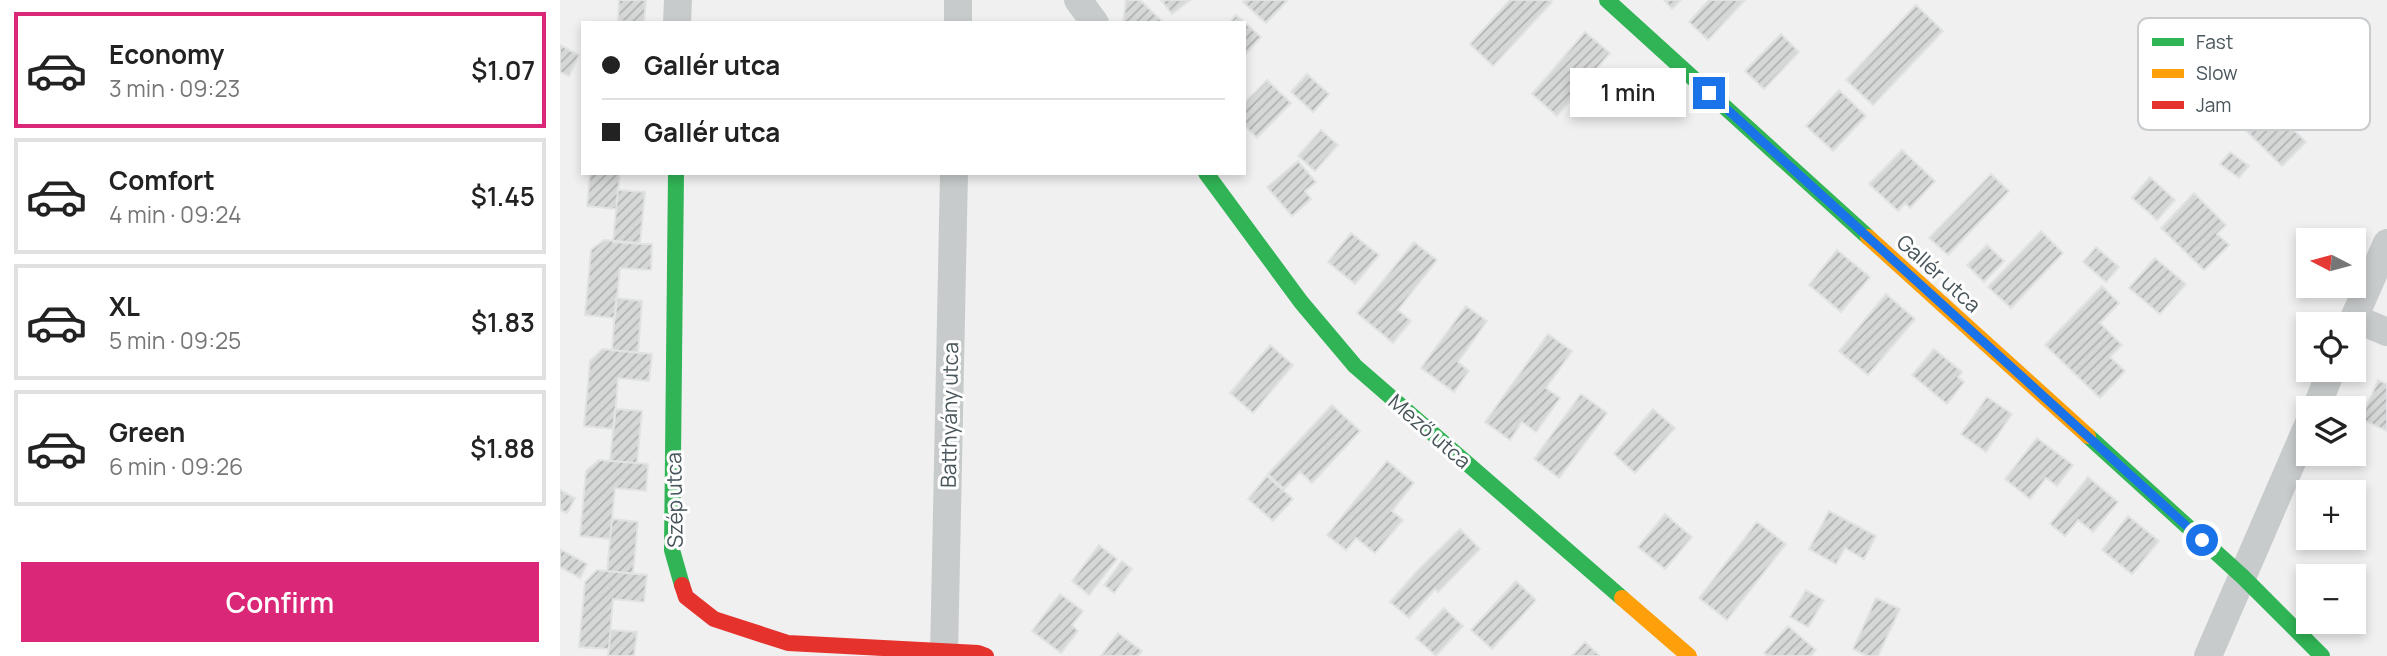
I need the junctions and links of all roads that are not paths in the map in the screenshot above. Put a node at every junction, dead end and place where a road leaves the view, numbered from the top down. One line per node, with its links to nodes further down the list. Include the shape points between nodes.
1 (677, 0): 5 (street)
2 (958, 0): 6 (street)
3 (1078, 0): 7 (street)
4 (1607, 0): 16 (street, Gallér utca)
5 (677, 21)
6 (958, 21)
7 (1094, 21)
8 (676, 175): 17 (street, Szép utca, via 672,550 685,597 713,619 788,643)
9 (954, 175): 17 (street, Batthyány utca)
10 (1207, 175): 19 (street, Mező utca, via 1301,302 1355,366)
11 (2387, 243): 12 (street)
12 (2357, 312)
13 (2366, 325): 14 (street)
14 (2387, 332)
15 (2296, 453): 16 (street)
16 (2243, 578): 20 (street); 21 (street, Gallér utca)
17 (944, 654): 18 (street, Szép utca)
18 (986, 656)
19 (1689, 656)
20 (2208, 656)
21 (2322, 656)

